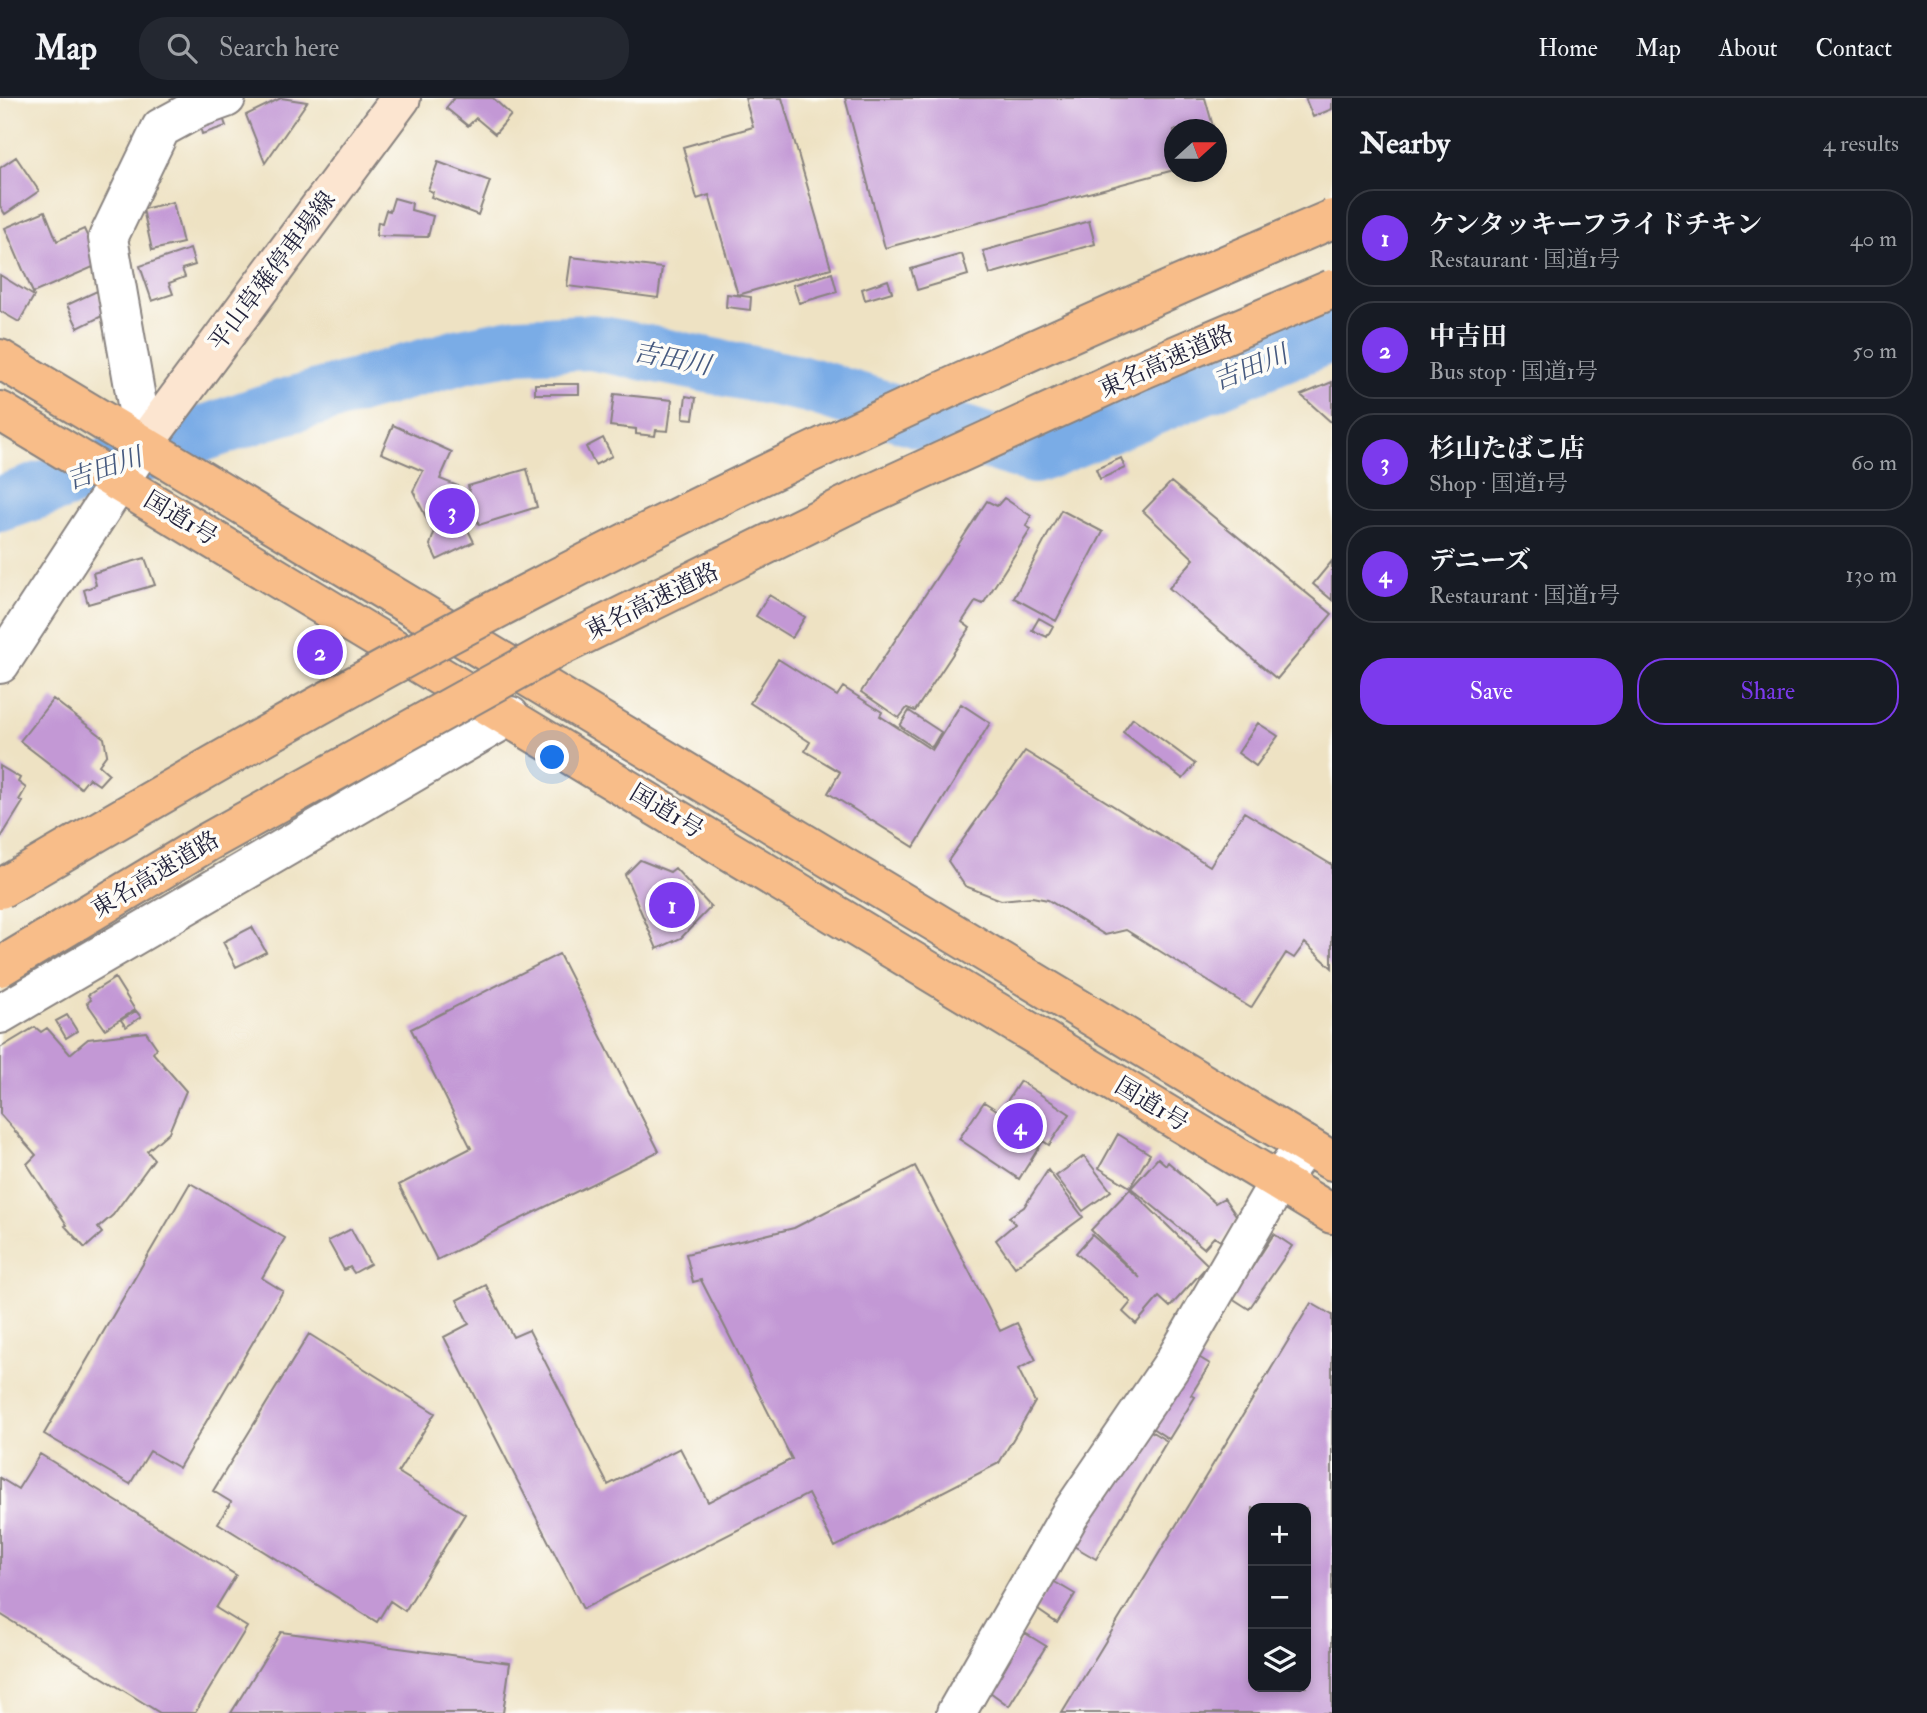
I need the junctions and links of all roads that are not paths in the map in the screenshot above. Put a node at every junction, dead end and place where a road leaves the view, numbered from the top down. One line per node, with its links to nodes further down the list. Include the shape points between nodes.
1 (226, 98): 7 (street, via 161,128 108,238)
2 (401, 98): 7 (main road, 平山草薙停車場線)
3 (1332, 219): 11 (highway, bridge, via 825,446 517,599 185,780)
4 (1332, 289): 12 (highway, 東名高速道路, bridge, via 855,501 557,648 206,843)
5 (0, 359): 7 (highway, 国道1号)
6 (0, 411): 8 (highway, 国道1号)
7 (144, 444): 8 (street); 14 (highway, 国道1号)
8 (118, 480): 9 (street); 10 (highway, 国道1号)
9 (0, 664)
10 (510, 716): 13 (street); 15 (highway, 国道1号)
11 (0, 889)
12 (0, 967)
13 (0, 1014)
14 (1319, 1153): 15 (street)
15 (1279, 1181): 16 (highway, 国道1号); 17 (street, via 1174,1362 1069,1516)
16 (1332, 1214)
17 (956, 1713)

